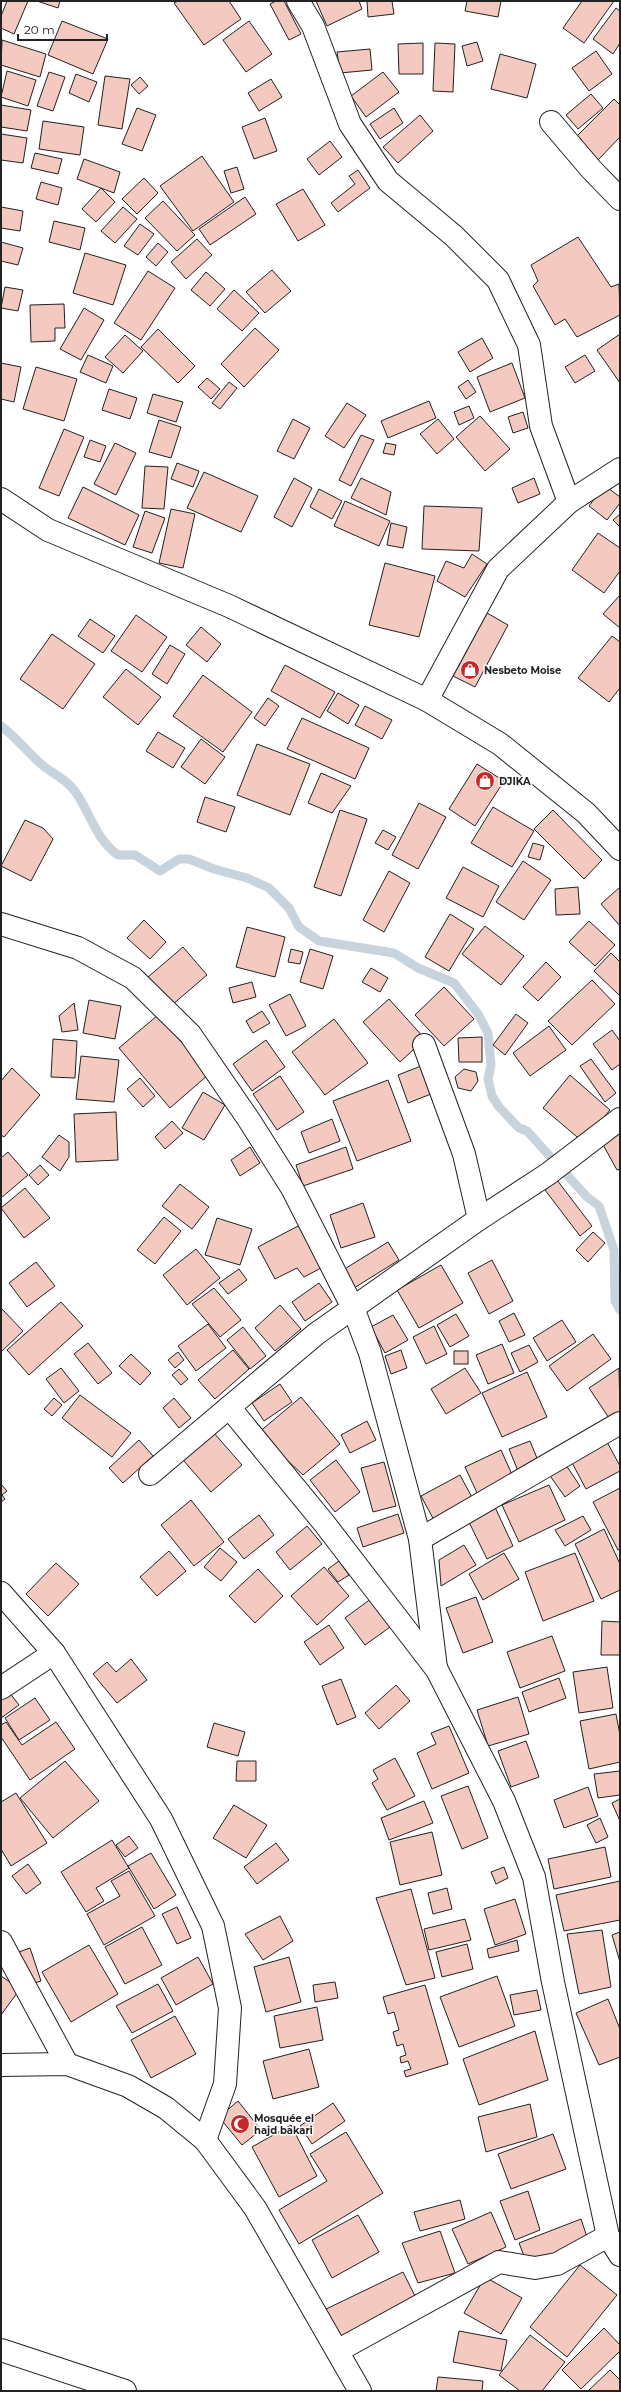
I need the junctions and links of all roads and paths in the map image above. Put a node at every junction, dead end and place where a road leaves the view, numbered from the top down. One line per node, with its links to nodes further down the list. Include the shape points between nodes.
1 (298, 1): 6 (street, via 313,26 350,124 388,181 454,236 498,280 529,345 541,426)
2 (551, 122): 3 (street)
3 (620, 199)
4 (620, 470): 6 (street)
5 (1, 499): 7 (street, via 48,530 229,606)
6 (569, 502): 7 (street, via 498,569)
7 (427, 700): 8 (street, via 500,744 586,813)
8 (620, 849)
9 (1, 924): 13 (street, via 78,948 133,978 190,1034 250,1120 292,1188)
10 (424, 1045): 12 (street, via 464,1154)
11 (620, 1119): 12 (street, via 548,1174)
12 (479, 1219): 13 (street)
13 (353, 1308): 14 (street, via 316,1334); 17 (street, via 370,1353)
14 (229, 1407): 16 (street); 20 (street, via 324,1523)
15 (620, 1423): 17 (street)
16 (150, 1474)
17 (420, 1539): 20 (street)
18 (1, 1593): 19 (street)
19 (54, 1653): 21 (street); 25 (street, via 161,1819 213,1926 230,2008 225,2084)
20 (437, 1670): 26 (street, via 504,1801 534,1877 553,1982)
21 (1, 1688)
22 (1, 1942): 23 (street)
23 (67, 2064): 24 (street); 25 (street, via 128,2086 166,2108)
24 (1, 2065)
25 (205, 2140): 29 (street, via 255,2208)
26 (608, 2236): 27 (street); 29 (street, via 557,2264 535,2268 499,2262)
27 (620, 2256)
28 (1, 2350): 30 (street)
29 (339, 2350): 31 (street)
30 (125, 2391)
31 (360, 2391)

